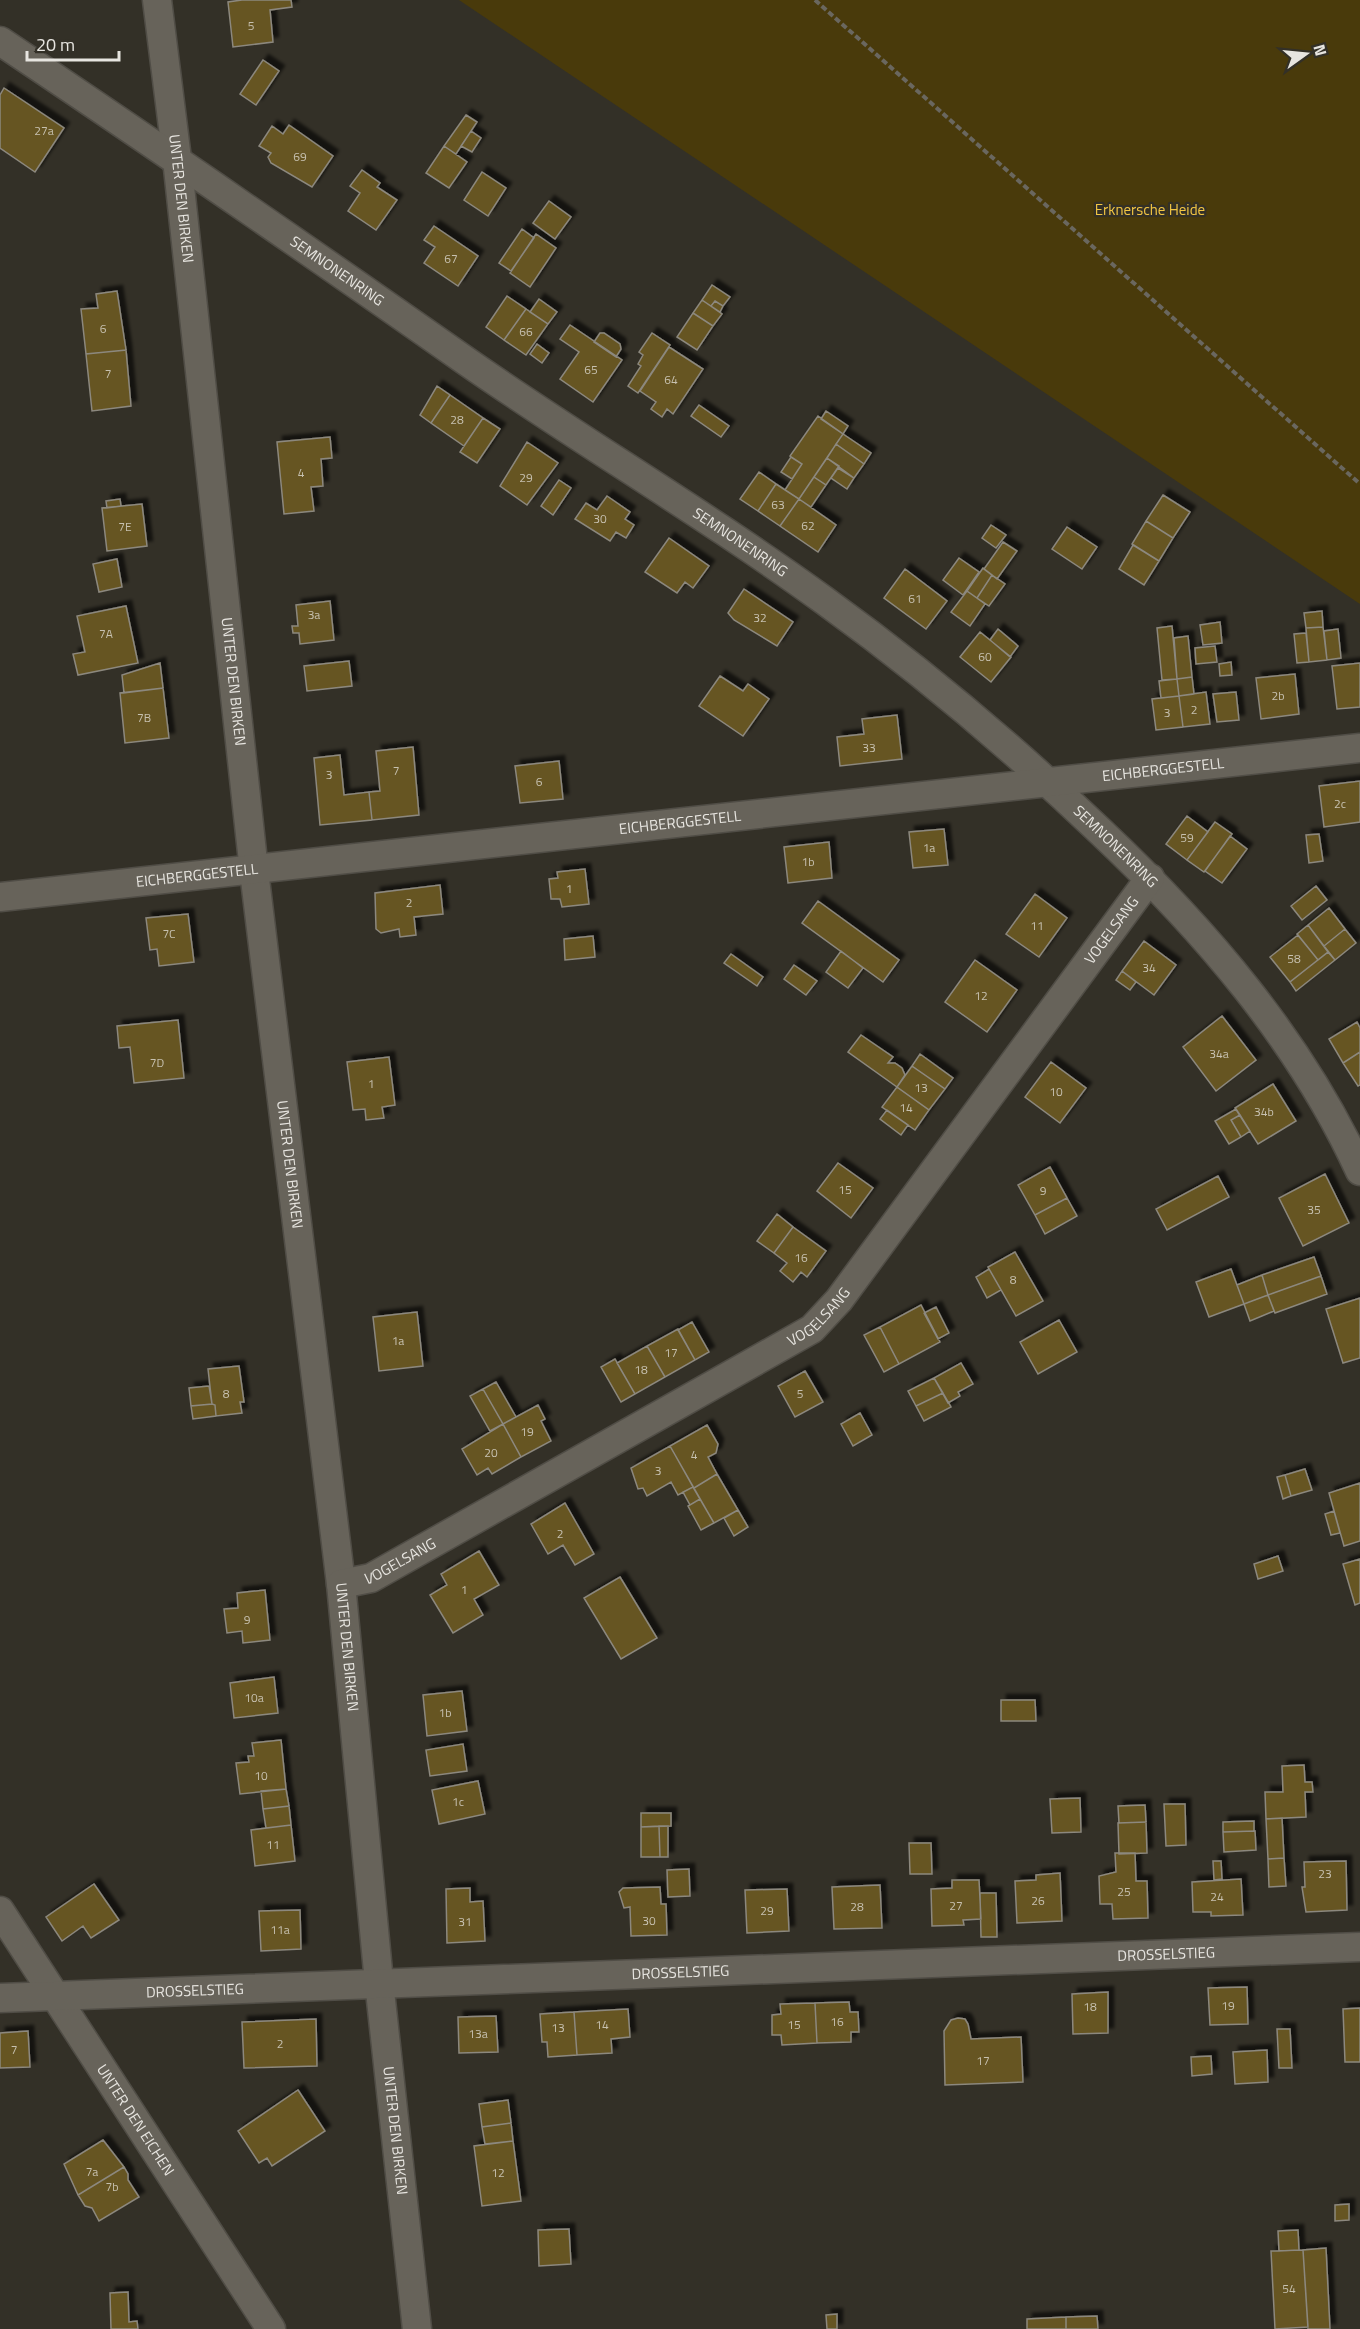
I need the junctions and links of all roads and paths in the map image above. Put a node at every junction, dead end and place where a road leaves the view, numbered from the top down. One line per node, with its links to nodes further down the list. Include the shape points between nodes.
1 (157, 0): 4 (street, UNTER DEN BIRKEN)
2 (815, 0): 5 (path)
3 (0, 41): 4 (street, SEMNONENRING)
4 (177, 159): 7 (street, SEMNONENRING, via 465,360 826,602 947,693); 8 (street, UNTER DEN BIRKEN)
5 (1360, 484)
6 (1360, 748): 7 (street, EICHBERGGESTELL)
7 (1048, 782): 8 (street, EICHBERGGESTELL); 9 (street, SEMNONENRING)
8 (254, 871): 10 (street, EICHBERGGESTELL); 12 (street, UNTER DEN BIRKEN)
9 (1150, 878): 11 (street, SEMNONENRING, via 1253,997 1341,1129); 12 (street, VOGELSANG, via 839,1300 812,1329 371,1578)
10 (0, 897)
11 (1360, 1171)
12 (341, 1584): 15 (street, UNTER DEN BIRKEN)
13 (0, 1911): 16 (street, UNTER DEN EICHEN)
14 (1360, 1947): 15 (street, DROSSELSTIEG)
15 (379, 1982): 16 (street, DROSSELSTIEG); 19 (street, UNTER DEN BIRKEN)
16 (56, 1996): 17 (street, DROSSELSTIEG); 18 (street, UNTER DEN EICHEN)
17 (0, 1998)
18 (271, 2329)
19 (417, 2329)

